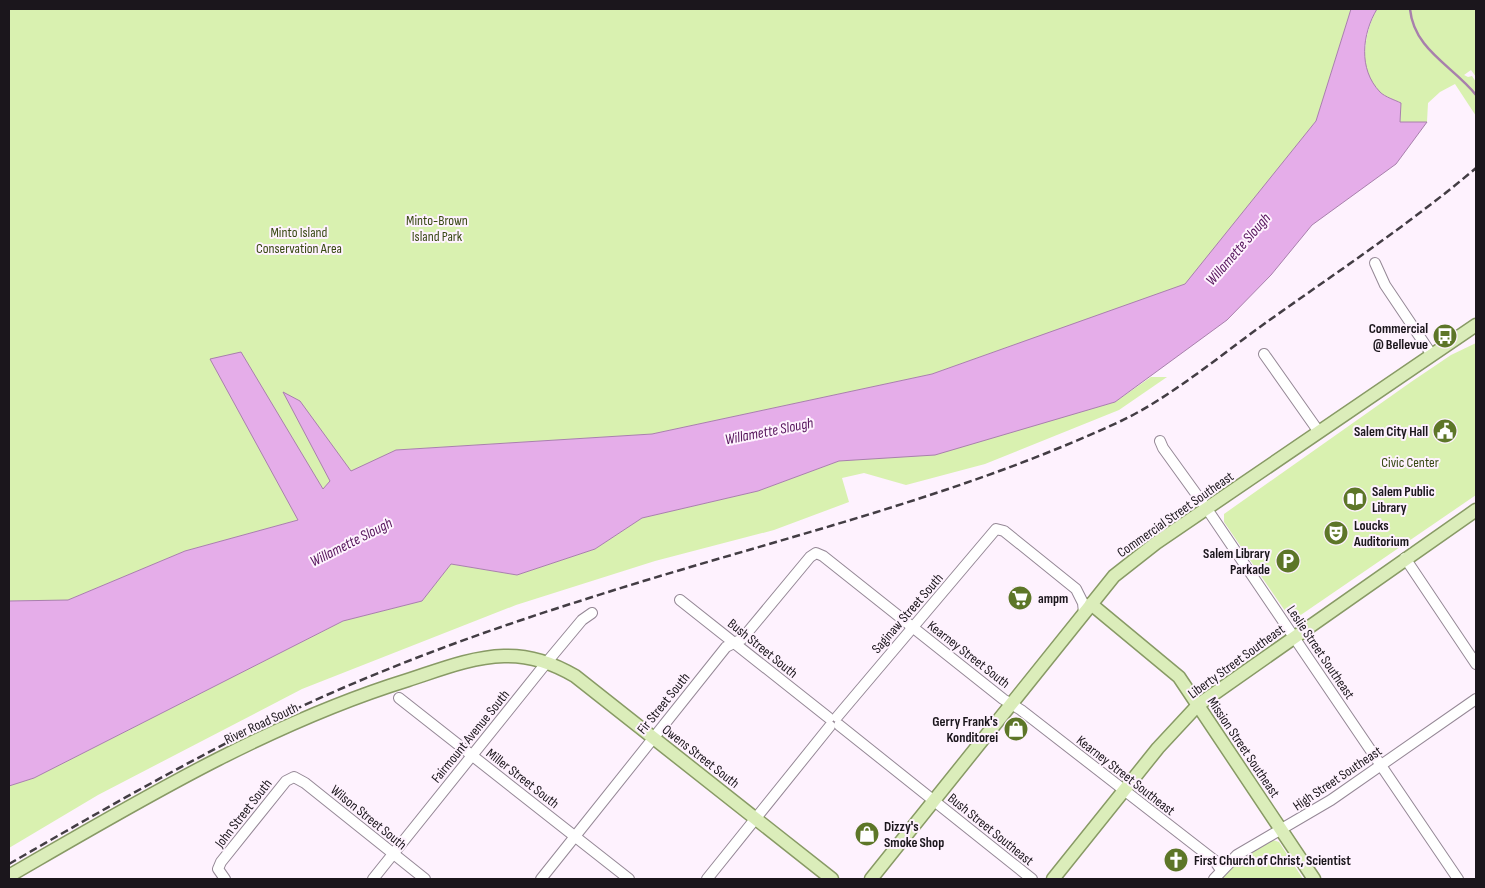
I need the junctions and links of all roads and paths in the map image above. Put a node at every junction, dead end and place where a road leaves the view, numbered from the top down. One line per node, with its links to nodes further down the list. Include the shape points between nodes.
1 (1375, 262): 4 (street, via 1385,285)
2 (1476, 325): 4 (main road, Commercial Street Southeast)
3 (1264, 354): 5 (street)
4 (1432, 354): 5 (main road, Commercial Street Southeast)
5 (1319, 432): 7 (main road, Commercial Street Southeast)
6 (1160, 441): 7 (street, Leslie Street Southeast)
7 (1207, 509): 12 (main road, Commercial Street Southeast, via 1130,562); 15 (street, Leslie Street Southeast)
8 (1476, 510): 10 (main road, Liberty Street Southeast)
9 (816, 554): 14 (street, Kearney Street South, via 823,556); 16 (street, Fir Street South)
10 (1405, 558): 15 (main road, Liberty Street Southeast); 18 (street)
11 (680, 600): 16 (street, Bush Street South)
12 (1087, 608): 14 (street, Saginaw Street South, via 1090,597 998,528); 21 (main road, Commercial Street Southeast); 22 (main road, Mission Street Southeast, via 1173,671)
13 (592, 614): 17 (street, Fairmount Avenue South, via 582,620)
14 (913, 628): 21 (street, Kearney Street South); 23 (street, Saginaw Street South)
15 (1294, 637): 22 (main road, Liberty Street Southeast); 26 (street, Leslie Street Southeast)
16 (735, 643): 23 (street, Bush Street South); 24 (street, Fir Street South, via 726,647)
17 (547, 662): 24 (main road, Owens Street South, via 575,676); 25 (street, Fairmount Avenue South); 35 (main road, River Road South, via 512,656 472,661 349,700 210,763)
18 (1476, 664)
19 (399, 698): 25 (street, Miller Street South)
20 (1476, 699): 26 (street, High Street Southeast)
21 (1010, 704): 28 (street, Kearney Street Southeast); 29 (main road, Commercial Street Southeast)
22 (1198, 705): 28 (main road, Liberty Street Southeast); 31 (main road, Mission Street Southeast)
23 (834, 721): 29 (street, Bush Street South); 30 (street, Saginaw Street South)
24 (653, 737): 30 (main road, Owens Street South); 32 (street, Fir Street South)
25 (472, 756): 32 (street, Miller Street South); 33 (street, Fairmount Avenue South)
26 (1381, 766): 31 (street, High Street Southeast); 48 (street, Leslie Street Southeast)
27 (294, 777): 33 (street, Wilson Street South); 36 (street, John Street South, via 286,781 218,869)
28 (1124, 791): 34 (street, Kearney Street Southeast, via 1214,860); 45 (main road, Liberty Street Southeast)
29 (933, 800): 43 (main road, Commercial Street Southeast); 44 (street, Bush Street Southeast)
30 (756, 819): 41 (street, Saginaw Street South); 42 (main road, Owens Street South)
31 (1281, 830): 34 (street, High Street Southeast, via 1244,850); 47 (main road, Mission Street Southeast)
32 (575, 836): 39 (street, Fir Street South); 40 (street, Miller Street South)
33 (393, 854): 37 (street, Fairmount Avenue South); 38 (street, Wilson Street South)
34 (1221, 870): 46 (street, High Street Southeast)
35 (9, 876)
36 (224, 879)
37 (373, 879)
38 (426, 879)
39 (540, 879)
40 (629, 879)
41 (707, 879)
42 (832, 879)
43 (871, 879)
44 (1032, 879)
45 (1054, 879)
46 (1214, 879)
47 (1314, 879)
48 (1458, 879)

